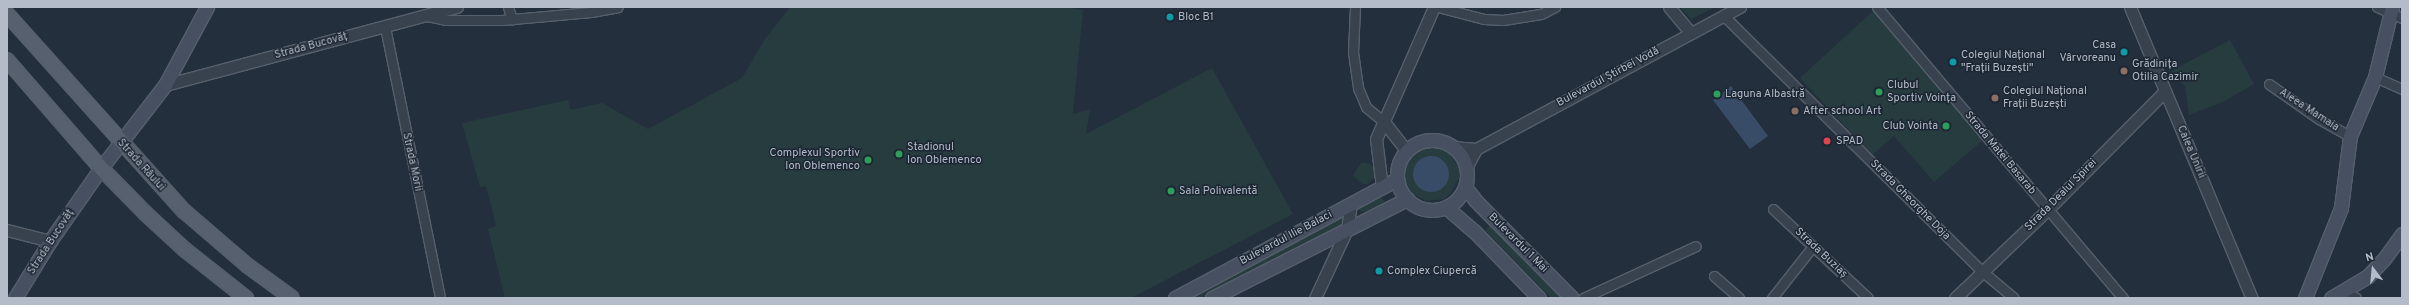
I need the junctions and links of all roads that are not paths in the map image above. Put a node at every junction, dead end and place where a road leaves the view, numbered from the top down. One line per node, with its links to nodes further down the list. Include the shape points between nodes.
1 (207, 7): 24 (main road, Strada Bucovăț)
2 (457, 7): 16 (street, Strada Bucovăț)
3 (508, 7): 18 (street)
4 (618, 7): 18 (street)
5 (1355, 7): 27 (street, via 1353,52 1358,88 1366,107)
6 (1434, 7): 27 (street)
7 (1438, 7): 8 (street, via 1484,19 1503,20 1541,14)
8 (1555, 7)
9 (1669, 7): 20 (street)
10 (1740, 7): 17 (street, Bulevardul Știrbei Vodă)
11 (1877, 7): 42 (street, Strada Matei Basarab)
12 (2130, 7): 26 (street, Calea Unirii)
13 (2377, 7): 15 (street)
14 (7, 14): 29 (main road, Strada Râului)
15 (2396, 14): 22 (main road)
16 (427, 16): 18 (street, via 446,20); 19 (street, Strada Bucovăț)
17 (1723, 16): 20 (street, Bulevardul Știrbei Vodă); 50 (street, Strada Gheorghe Doja)
18 (512, 19)
19 (385, 27): 24 (street, Strada Bucovăț); 56 (street, Strada Morii)
20 (1690, 33): 31 (street, Bulevardul Știrbei Vodă)
21 (7, 60): 33 (main road)
22 (2376, 77): 25 (street); 28 (main road)
23 (2269, 84): 28 (street, Aleea Mamaia, via 2319,119)
24 (165, 85): 29 (main road, Strada Bucovăț)
25 (2402, 89)
26 (2165, 91): 42 (street, Strada Dealul Spirei); 69 (street, Calea Unirii)
27 (1384, 122): 32 (street); 36 (street, via 1376,139)
28 (2350, 136): 70 (main road, via 2341,208)
29 (121, 143): 33 (main road, Strada Bucovăț); 55 (main road, Strada Râului, via 164,191 207,232)
30 (1452, 147): 31 (street); 32 (main road, via 1434,140 1415,144); 34 (main road, via 1464,160)
31 (1476, 149): 34 (street)
32 (1407, 151): 35 (main road, via 1399,164)
33 (102, 168): 47 (main road, Strada Bucovăț); 54 (main road, via 184,249)
34 (1466, 168): 37 (main road)
35 (1397, 179): 36 (main road, Bulevardul Ilie Balaci); 38 (main road)
36 (1382, 187): 39 (main road, Bulevardul Ilie Balaci)
37 (1465, 187): 40 (main road, via 1457,199); 61 (main road, Bulevardul 1 Mai)
38 (1407, 199): 40 (main road, via 1429,210); 43 (main road, Bulevardul Ilie Balaci)
39 (1351, 204): 43 (main road); 44 (street); 57 (main road, Bulevardul Ilie Balaci)
40 (1446, 207): 60 (main road, Bulevardul 1 Mai, via 1474,230)
41 (1773, 209): 49 (street, Strada Buziaș)
42 (2048, 210): 50 (street, Strada Dealul Spirei); 68 (street, Strada Matei Basarab)
43 (1359, 222): 44 (main road, Bulevardul Ilie Balaci)
44 (1347, 229): 58 (main road, Bulevardul Ilie Balaci); 59 (street)
45 (7, 230): 47 (street)
46 (2402, 234): 52 (main road, via 2375,270)
47 (50, 241): 53 (main road, Strada Bucovăț)
48 (1696, 246): 62 (street)
49 (1813, 246): 64 (street); 65 (street, Strada Buziaș)
50 (1983, 272): 66 (street, Strada Dealul Spirei); 67 (street, Strada Gheorghe Doja)
51 (1714, 276): 63 (street)
52 (2344, 292): 71 (main road); 72 (street)
53 (15, 298)
54 (246, 298)
55 (292, 298)
56 (440, 298)
57 (1175, 298)
58 (1212, 298)
59 (1315, 298)
60 (1539, 298)
61 (1572, 298)
62 (1583, 298)
63 (1739, 298)
64 (1772, 298)
65 (1868, 298)
66 (1955, 298)
67 (2014, 298)
68 (2122, 298)
69 (2252, 298)
70 (2305, 298)
71 (2331, 298)
72 (2356, 298)

